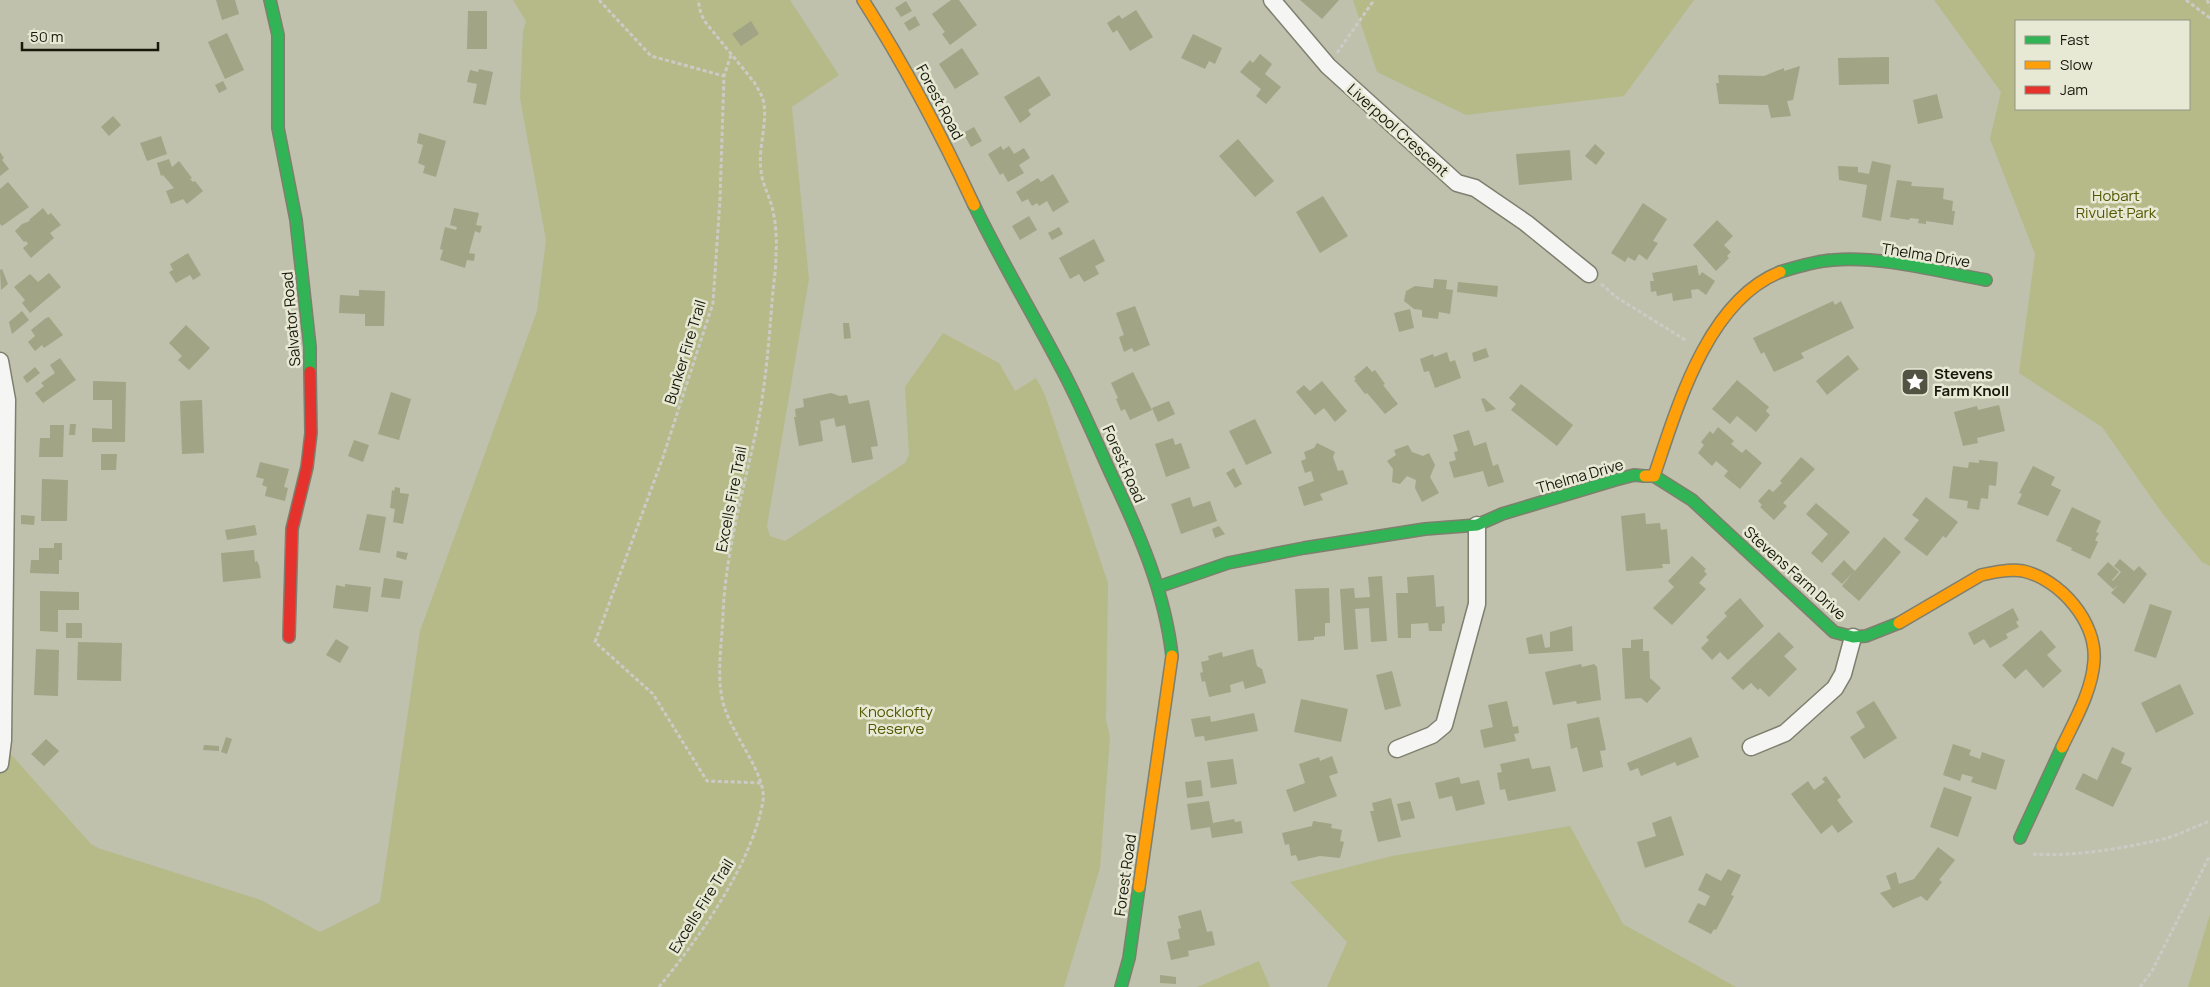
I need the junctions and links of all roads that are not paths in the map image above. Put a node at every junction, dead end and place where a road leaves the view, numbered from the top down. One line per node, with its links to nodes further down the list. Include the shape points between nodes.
1 (270, 0): 10 (street, Salvator Road, via 278,35 278,128 296,220 310,347 312,433 292,529)
2 (863, 0): 9 (street, Forest Road, via 938,128 994,247 1059,363 1137,529)
3 (1272, 0): 4 (street, Liverpool Crescent, via 1328,66 1457,183 1475,188 1526,223)
4 (1589, 274)
5 (1986, 280): 7 (street, Thelma Drive, via 1869,262 1834,260 1795,267 1768,277 1739,300 1703,351 1670,425)
6 (0, 361): 14 (street, via 7,400 3,740)
7 (1654, 476): 8 (street, Thelma Drive, via 1634,475 1615,480 1502,514); 11 (street, Stevens Farm Drive, via 1692,500 1821,622 1834,632)
8 (1477, 525): 9 (street, Thelma Drive, via 1425,529 1238,561); 13 (street, via 1477,604 1444,726 1432,735)
9 (1158, 587): 16 (street, Forest Road, via 1168,623 1172,656 1129,958)
10 (289, 636)
11 (1853, 637): 12 (street, via 1843,674 1835,688 1785,732); 15 (street, Stevens Farm Drive, via 1870,635 1892,626 1981,575 1994,571 2022,571 2037,575 2066,595 2089,629 2095,666 2090,686)
12 (1751, 746)
13 (1397, 750)
14 (0, 764)
15 (2020, 838)
16 (1121, 987)

